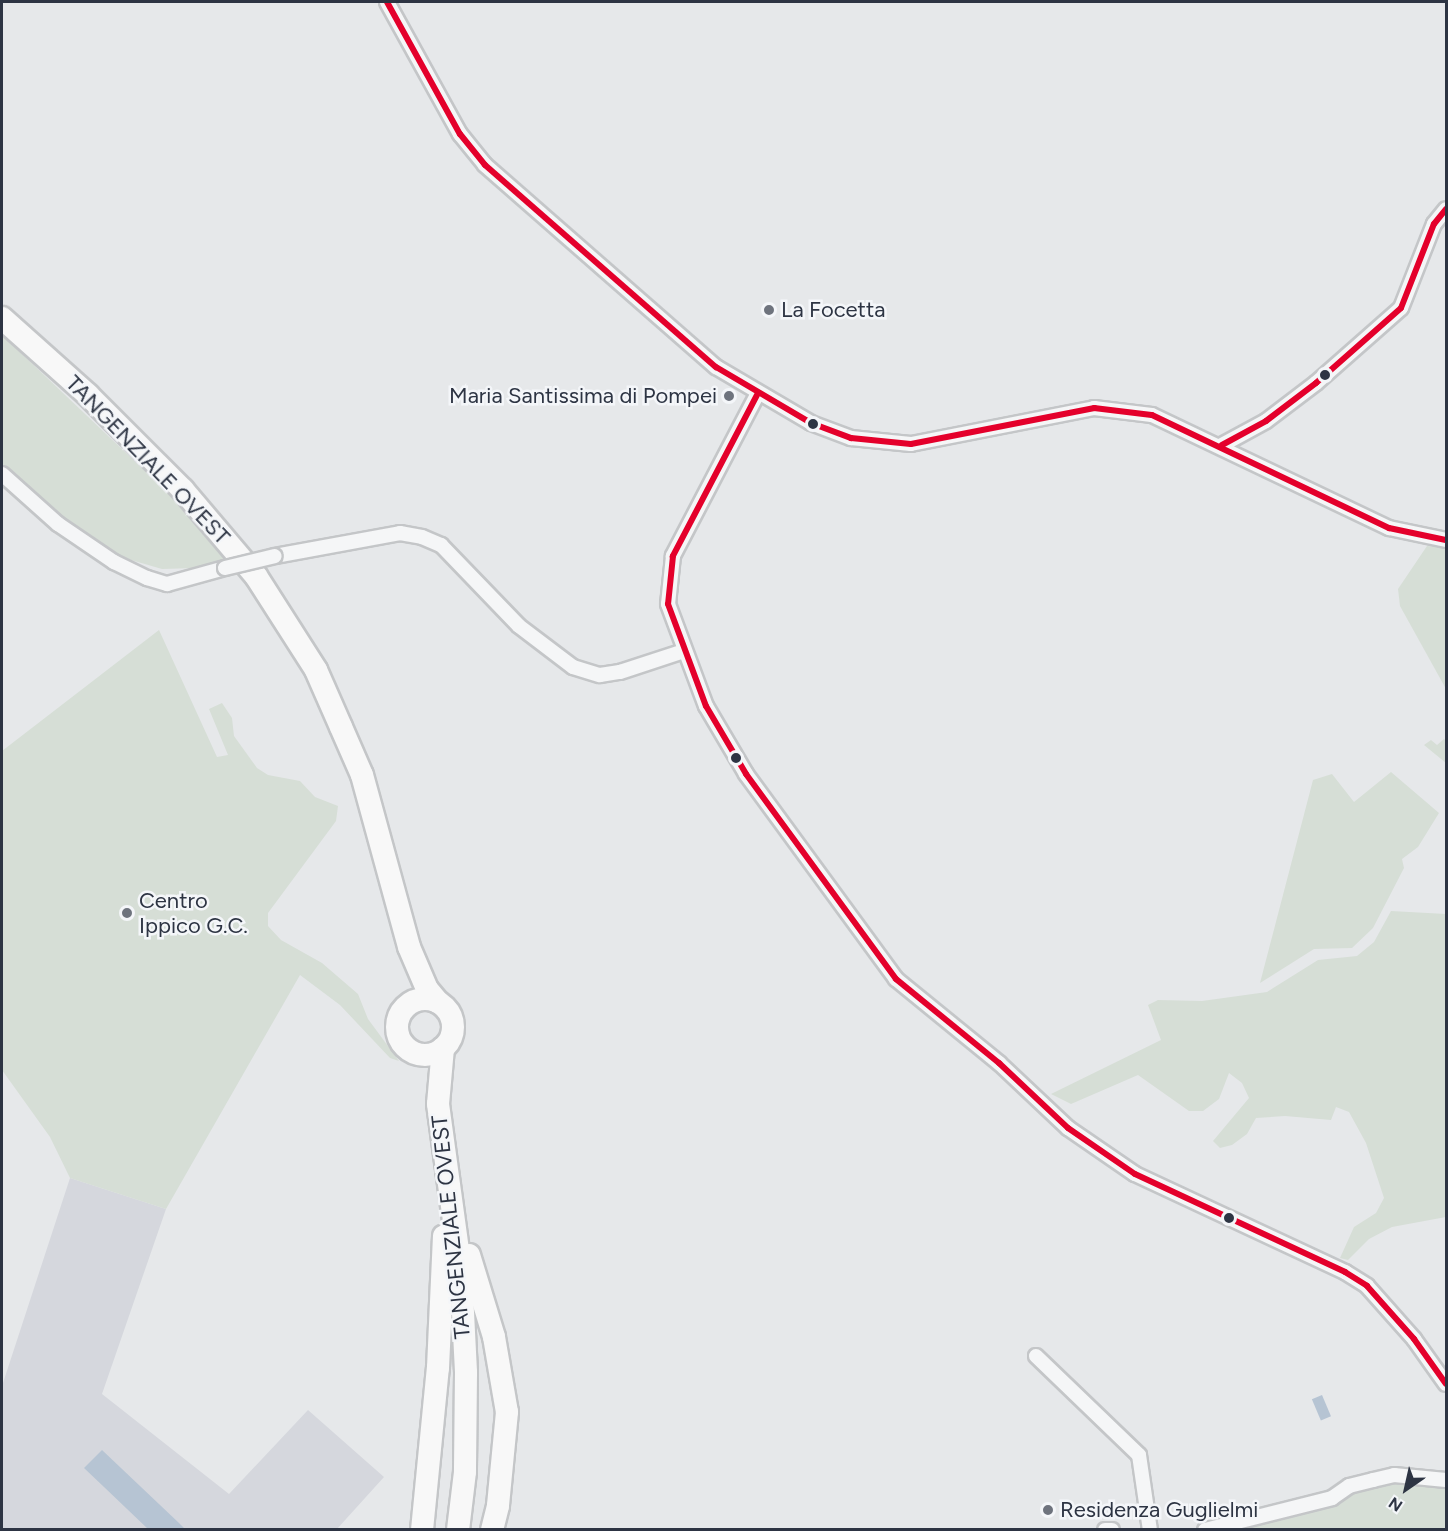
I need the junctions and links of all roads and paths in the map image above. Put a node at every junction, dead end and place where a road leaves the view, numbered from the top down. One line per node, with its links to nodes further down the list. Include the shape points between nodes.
1 (387, 2): 4 (street, via 460,135 485,165 716,368)
2 (1446, 209): 5 (street, via 1434,224 1401,308 1317,383 1266,421)
3 (2, 318): 9 (main road, TANGENZIALE OVEST, via 88,395 175,482 256,576 316,670 362,775)
4 (757, 395): 5 (street, via 850,438 911,444 1094,408 1152,415); 8 (street, via 674,556 668,604)
5 (1221, 445): 7 (street, via 1389,528)
6 (2, 474): 8 (street, bridge, via 58,524 114,562 167,584 275,556 389,535 422,537 441,545 519,626 573,667 600,675)
7 (1446, 540)
8 (684, 651): 17 (street, via 706,706 746,774 896,979 999,1063 1068,1128 1135,1174 1368,1286)
9 (409, 947): 10 (main road, TANGENZIALE OVEST, via 427,989); 11 (main road, TANGENZIALE OVEST)
10 (438, 1002): 11 (main road, via 421,999); 12 (main road, via 453,1024)
11 (406, 1006): 13 (main road, via 396,1027 401,1042)
12 (443, 1048): 13 (main road, via 429,1055); 14 (main road, TANGENZIALE OVEST)
13 (413, 1053): 14 (main road, TANGENZIALE OVEST)
14 (438, 1104): 15 (main road, TANGENZIALE OVEST)
15 (448, 1181): 19 (main road, via 438,1368); 20 (main road, TANGENZIALE OVEST, via 460,1273 465,1472); 21 (main road, via 504,1378 506,1442)
16 (1036, 1356): 24 (street, via 1139,1455)
17 (1446, 1384)
18 (1446, 1480): 25 (street, via 1394,1475 1349,1486 1332,1498)
19 (422, 1530)
20 (458, 1530)
21 (492, 1530)
22 (1105, 1530): 23 (street)
23 (1112, 1530)
24 (1149, 1530)
25 (1205, 1530)

